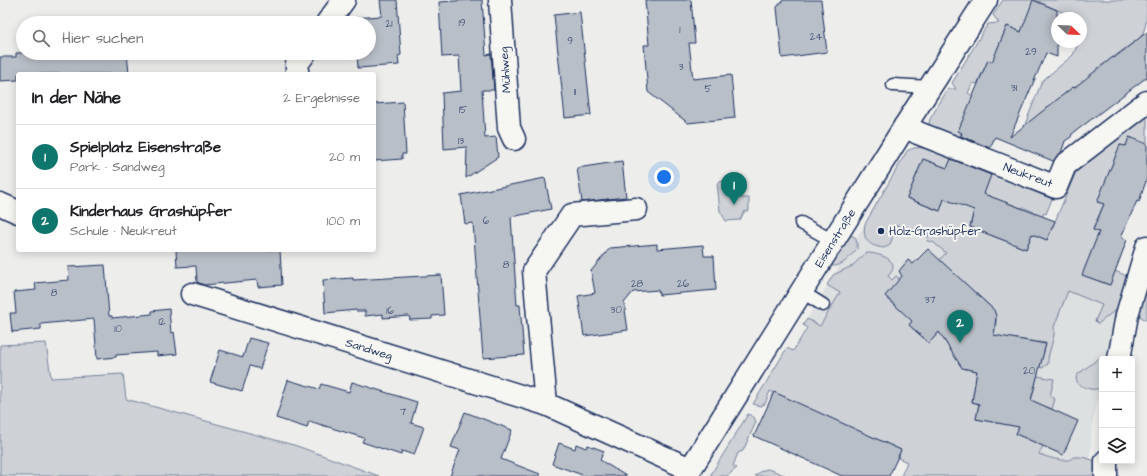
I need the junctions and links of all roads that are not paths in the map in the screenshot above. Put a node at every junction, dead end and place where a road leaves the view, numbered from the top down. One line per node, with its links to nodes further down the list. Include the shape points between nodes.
1 (344, 0): 4 (street)
2 (500, 0): 11 (street, Mühlweg, via 509,128)
3 (986, 0): 8 (street, Eisenstraße)
4 (332, 16)
5 (300, 60): 6 (street)
6 (297, 72)
7 (893, 85): 8 (lane)
8 (930, 87): 10 (street, Eisenstraße)
9 (1147, 102): 10 (street, Neukreut, via 1065,165 1056,187)
10 (905, 126): 16 (street, Eisenstraße)
11 (514, 139)
12 (0, 204): 14 (street)
13 (636, 209): 22 (street, via 572,215 534,271)
14 (16, 211)
15 (801, 223): 16 (lane)
16 (833, 241): 18 (street, Eisenstraße)
17 (1147, 247): 21 (street, via 1127,315)
18 (802, 292): 20 (lane); 24 (street, Eisenstraße)
19 (192, 294): 22 (street, Sandweg)
20 (823, 305)
21 (1120, 356)
22 (546, 404): 24 (street, Sandweg)
23 (1106, 464): 25 (street)
24 (688, 472)
25 (1106, 476)

